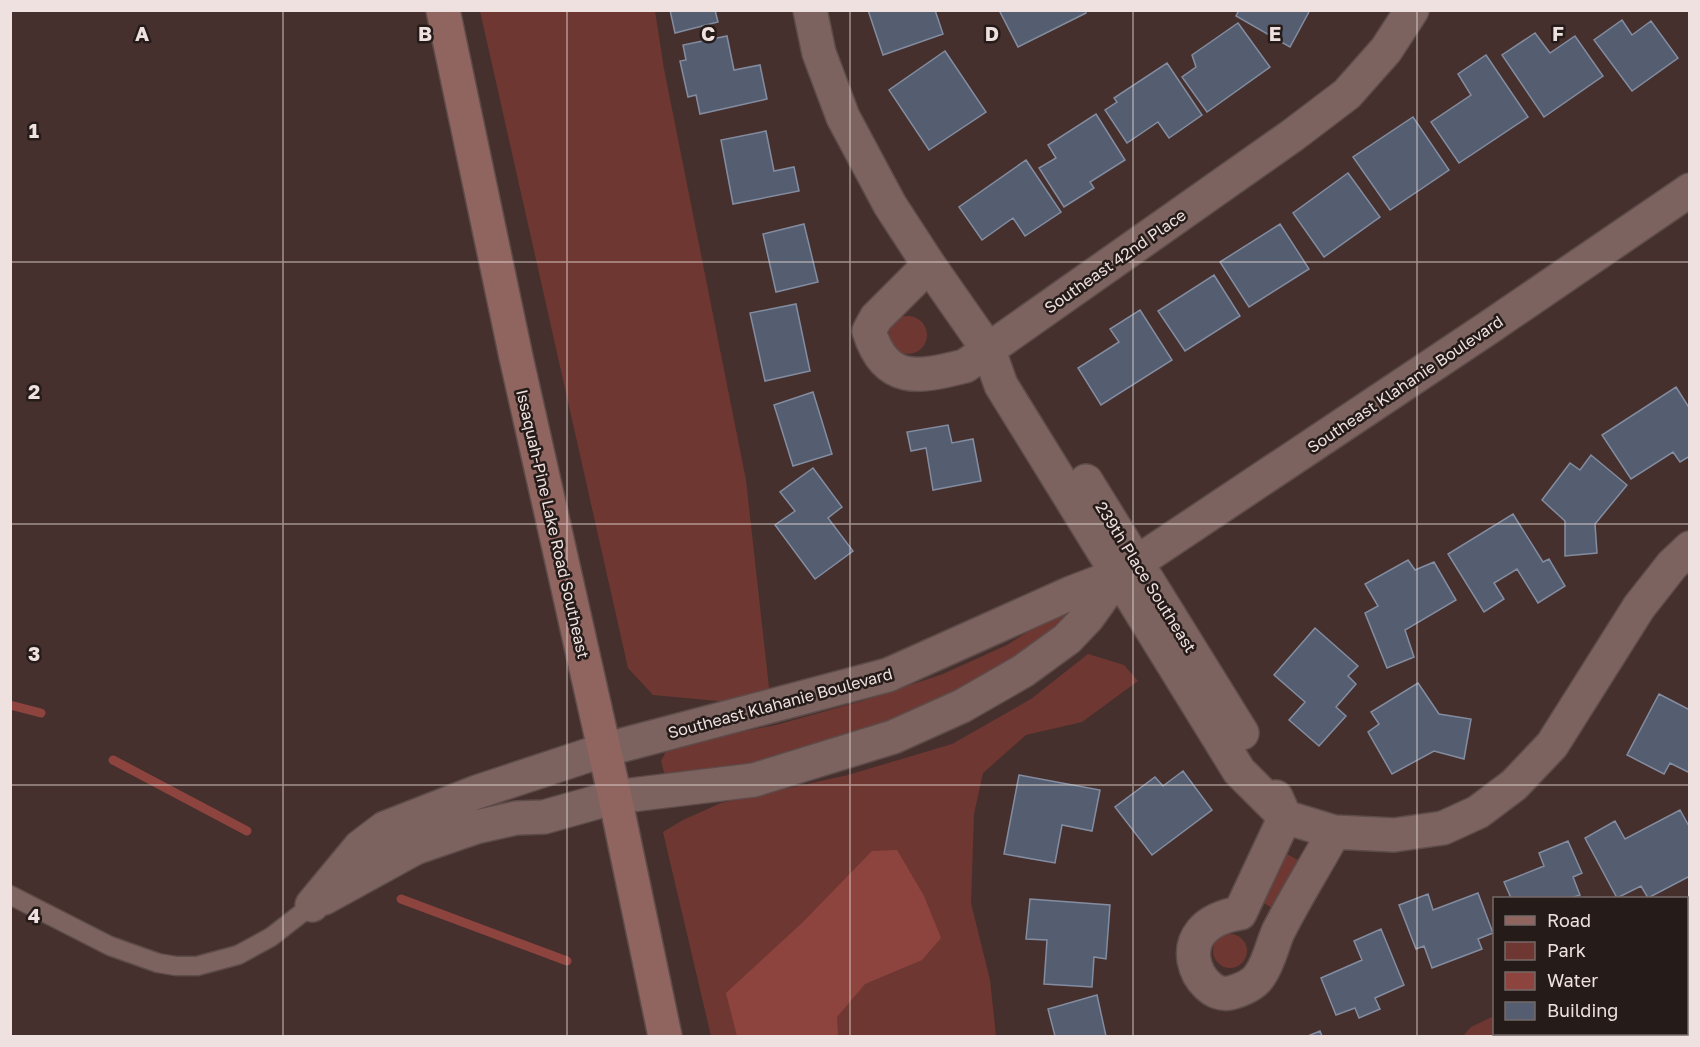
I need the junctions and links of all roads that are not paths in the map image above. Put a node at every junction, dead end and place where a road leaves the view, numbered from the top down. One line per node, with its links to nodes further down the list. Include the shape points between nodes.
1 (443, 10): 9 (main road, Issaquah-Pine Lake Road Southeast)
2 (810, 10): 5 (street, 239th Place Southeast, via 819,53 843,117 890,205)
3 (1412, 10): 6 (street, Southeast 42nd Place, via 1386,50 1347,94)
4 (1689, 190): 8 (street, Southeast Klahanie Boulevard)
5 (929, 265): 6 (street, 239th Place Southeast); 6 (street, Southeast 42nd Place, via 876,318 869,331 873,344 894,370 907,375 965,366)
6 (989, 351): 8 (street, 239th Place Southeast, via 1001,385)
7 (1684, 565): 12 (street, 239th Place Southeast, via 1639,607 1552,745 1514,785 1478,812 1443,828 1394,835)
8 (1128, 569): 9 (street, Southeast Klahanie Boulevard, via 888,675); 10 (street, Southeast Klahanie Boulevard, via 1067,639 1023,671 963,706 903,732 754,780); 11 (street, 239th Place Southeast, via 1239,771)
9 (604, 750): 10 (main road, Issaquah-Pine Lake Road Southeast); 14 (street, Southeast Klahanie Boulevard, via 385,828 360,847)
10 (615, 797): 14 (street, Southeast Klahanie Boulevard, via 544,817 516,818 476,827 416,848); 17 (main road, Issaquah-Pine Lake Road Southeast)
11 (1285, 817): 12 (street, 239th Place Southeast); 15 (street)
12 (1334, 832): 16 (street)
13 (10, 895): 14 (lane, via 110,946 176,966 197,966 238,955 271,937)
14 (312, 905)
15 (1240, 913): 16 (street); 16 (street, via 1224,915 1208,924 1194,945 1192,960 1211,988 1225,994 1243,989 1260,976)
16 (1278, 933)
17 (665, 1036)

